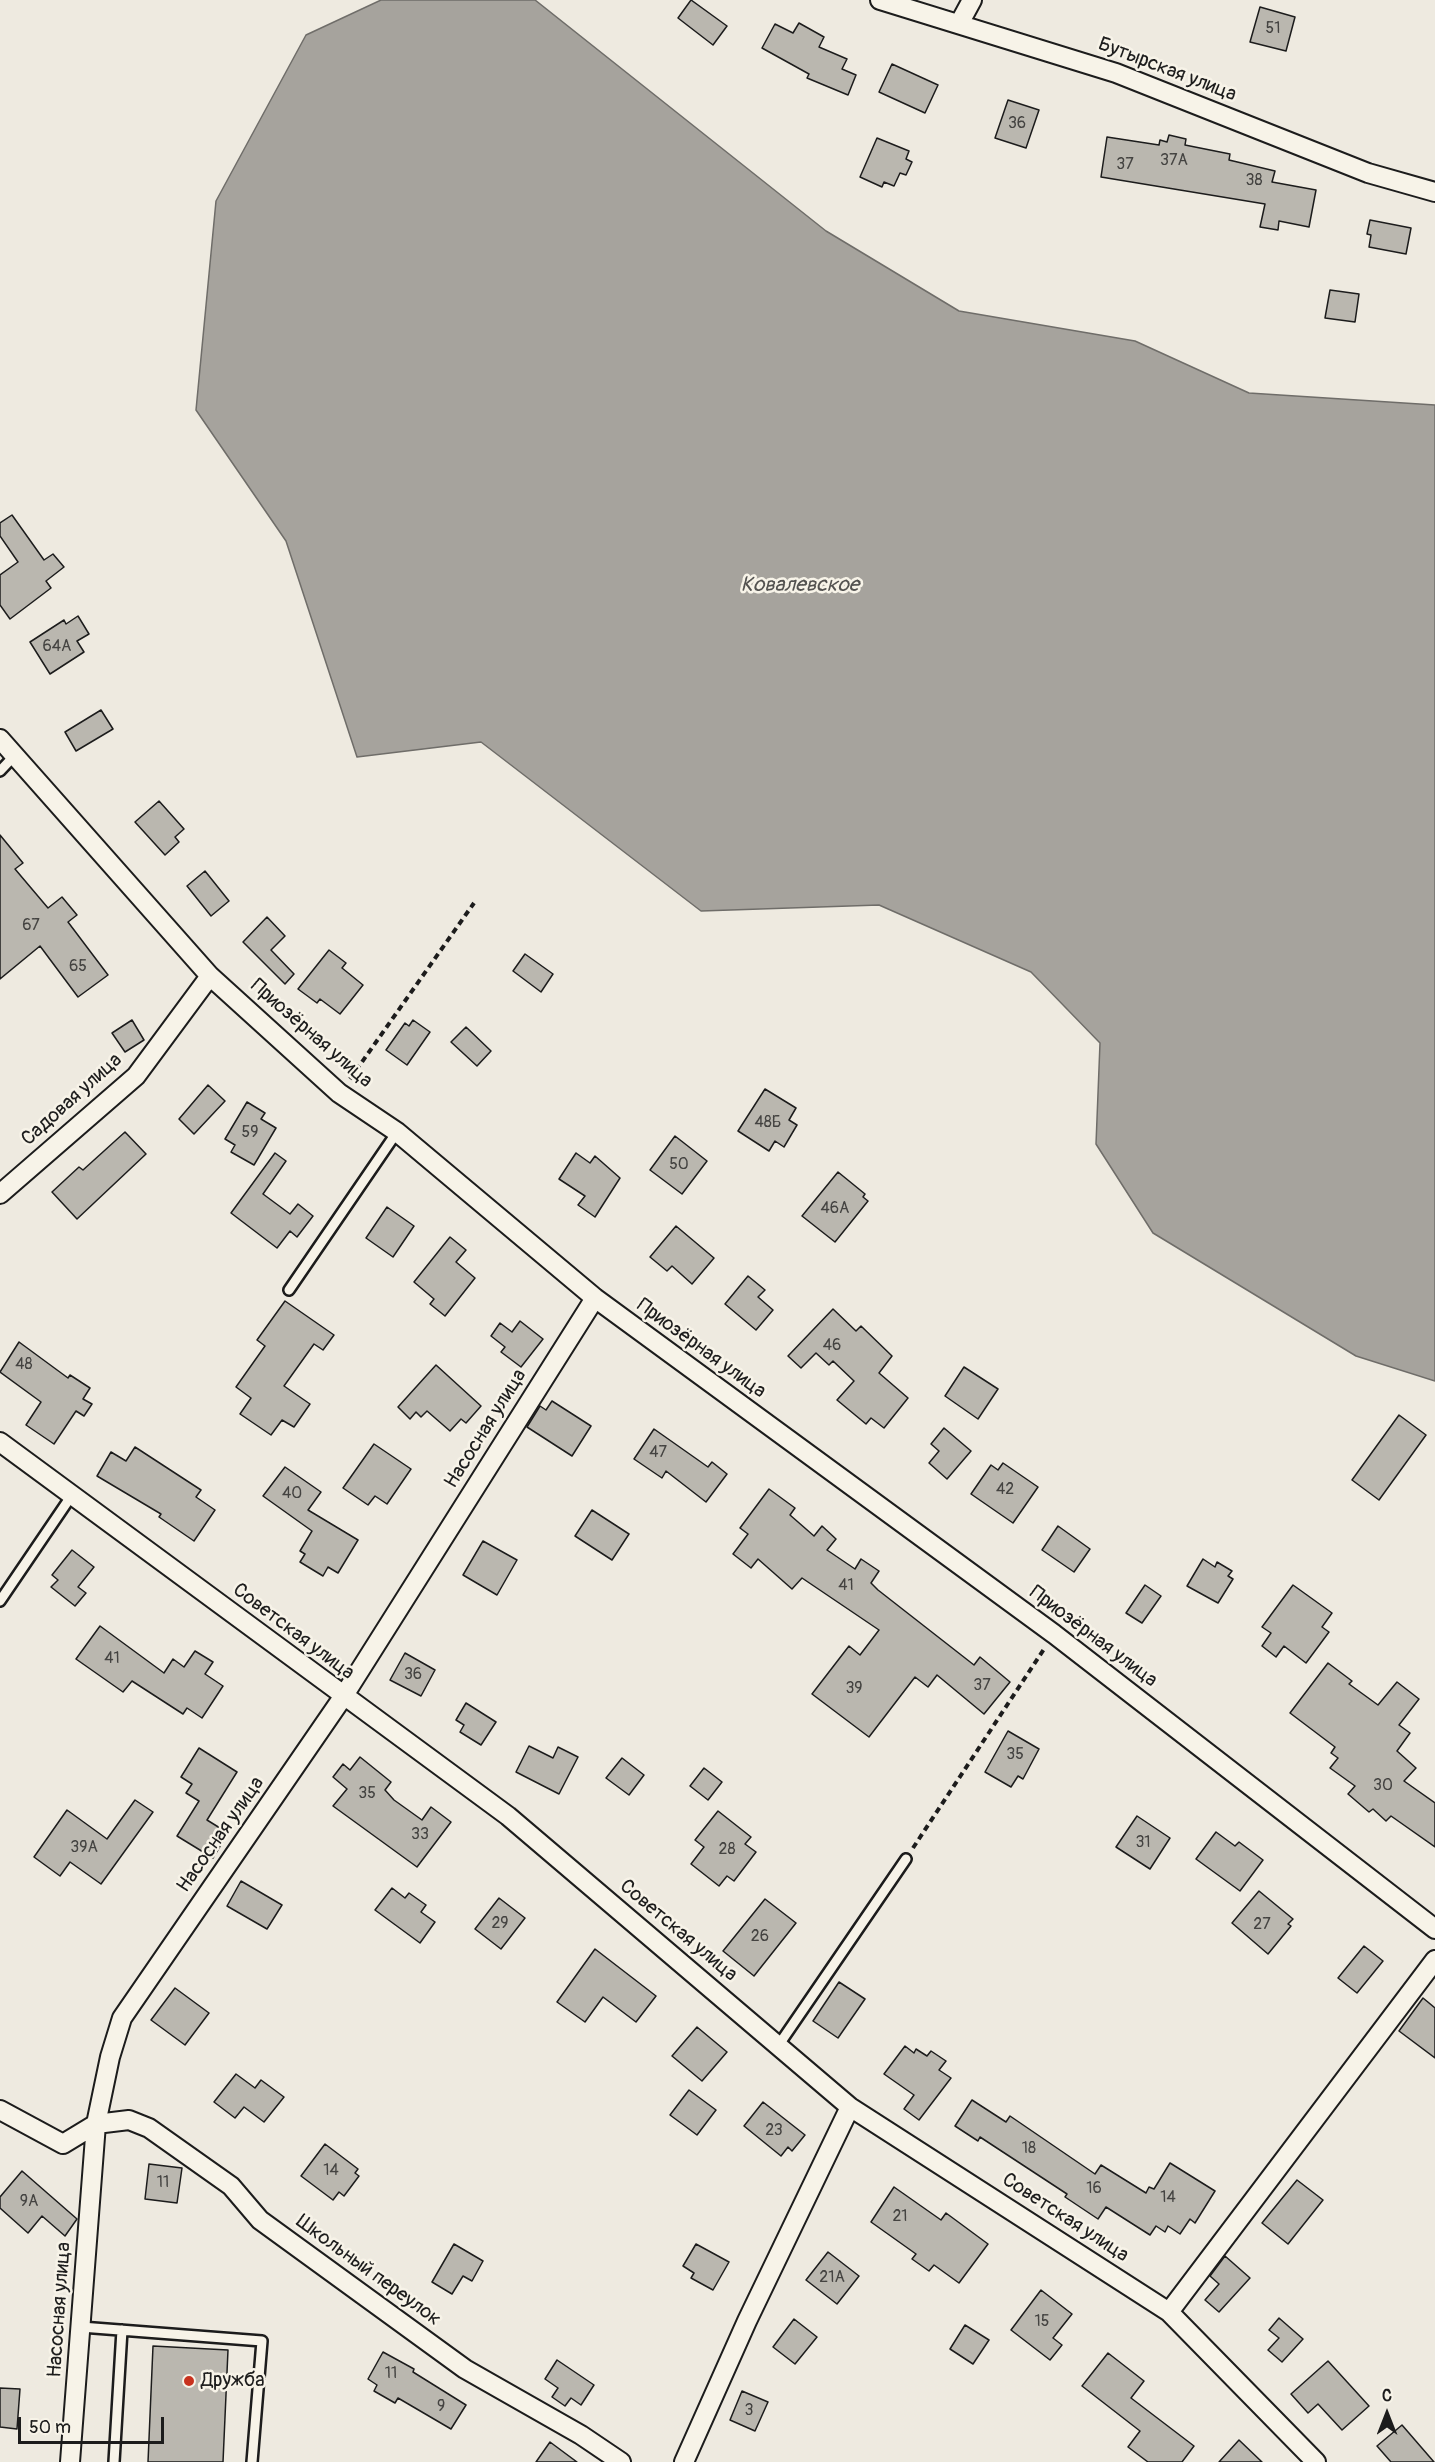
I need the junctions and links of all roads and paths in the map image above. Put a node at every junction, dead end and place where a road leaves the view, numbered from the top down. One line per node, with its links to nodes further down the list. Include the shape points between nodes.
1 (880, 0): 3 (street, Бутырская улица)
2 (972, 0): 3 (street)
3 (959, 24): 4 (street, Бутырская улица, via 1116,73 1368,173)
4 (1435, 192)
5 (0, 739): 6 (street, Приозёрная улица)
6 (16, 754): 7 (lane); 9 (street, Приозёрная улица)
7 (0, 771)
8 (474, 903): 10 (path)
9 (210, 976): 10 (street, Приозёрная улица); 12 (street, Садовая улица, via 136,1076)
10 (339, 1093): 11 (street, Приозёрная улица)
11 (397, 1132): 13 (lane); 14 (street, Приозёрная улица)
12 (0, 1194)
13 (289, 1290)
14 (595, 1298): 18 (street, Приозёрная улица); 19 (street, Насосная улица)
15 (0, 1442): 16 (street, Советская улица)
16 (72, 1495): 17 (lane); 19 (street, Советская улица)
17 (0, 1601)
18 (1054, 1634): 20 (path); 21 (street, Приозёрная улица)
19 (343, 1697): 23 (street, Советская улица, via 508,1816); 26 (street, Насосная улица, via 122,2018)
20 (906, 1859): 23 (lane)
21 (1435, 1929)
22 (1435, 1960): 27 (street)
23 (778, 2046): 24 (street, Советская улица)
24 (850, 2107): 27 (street, Советская улица); 34 (street)
25 (0, 2110): 26 (street, via 63,2144)
26 (96, 2124): 28 (street, Насосная улица); 33 (street, Школьный переулок, via 129,2120 149,2128 231,2186 260,2220 465,2369)
27 (1169, 2312): 35 (street, Советская улица)
28 (81, 2327): 29 (lane); 30 (street, Насосная улица)
29 (122, 2330): 31 (lane); 32 (lane, via 262,2341)
30 (70, 2462)
31 (114, 2462)
32 (252, 2462)
33 (621, 2462)
34 (684, 2462)
35 (1316, 2462)

